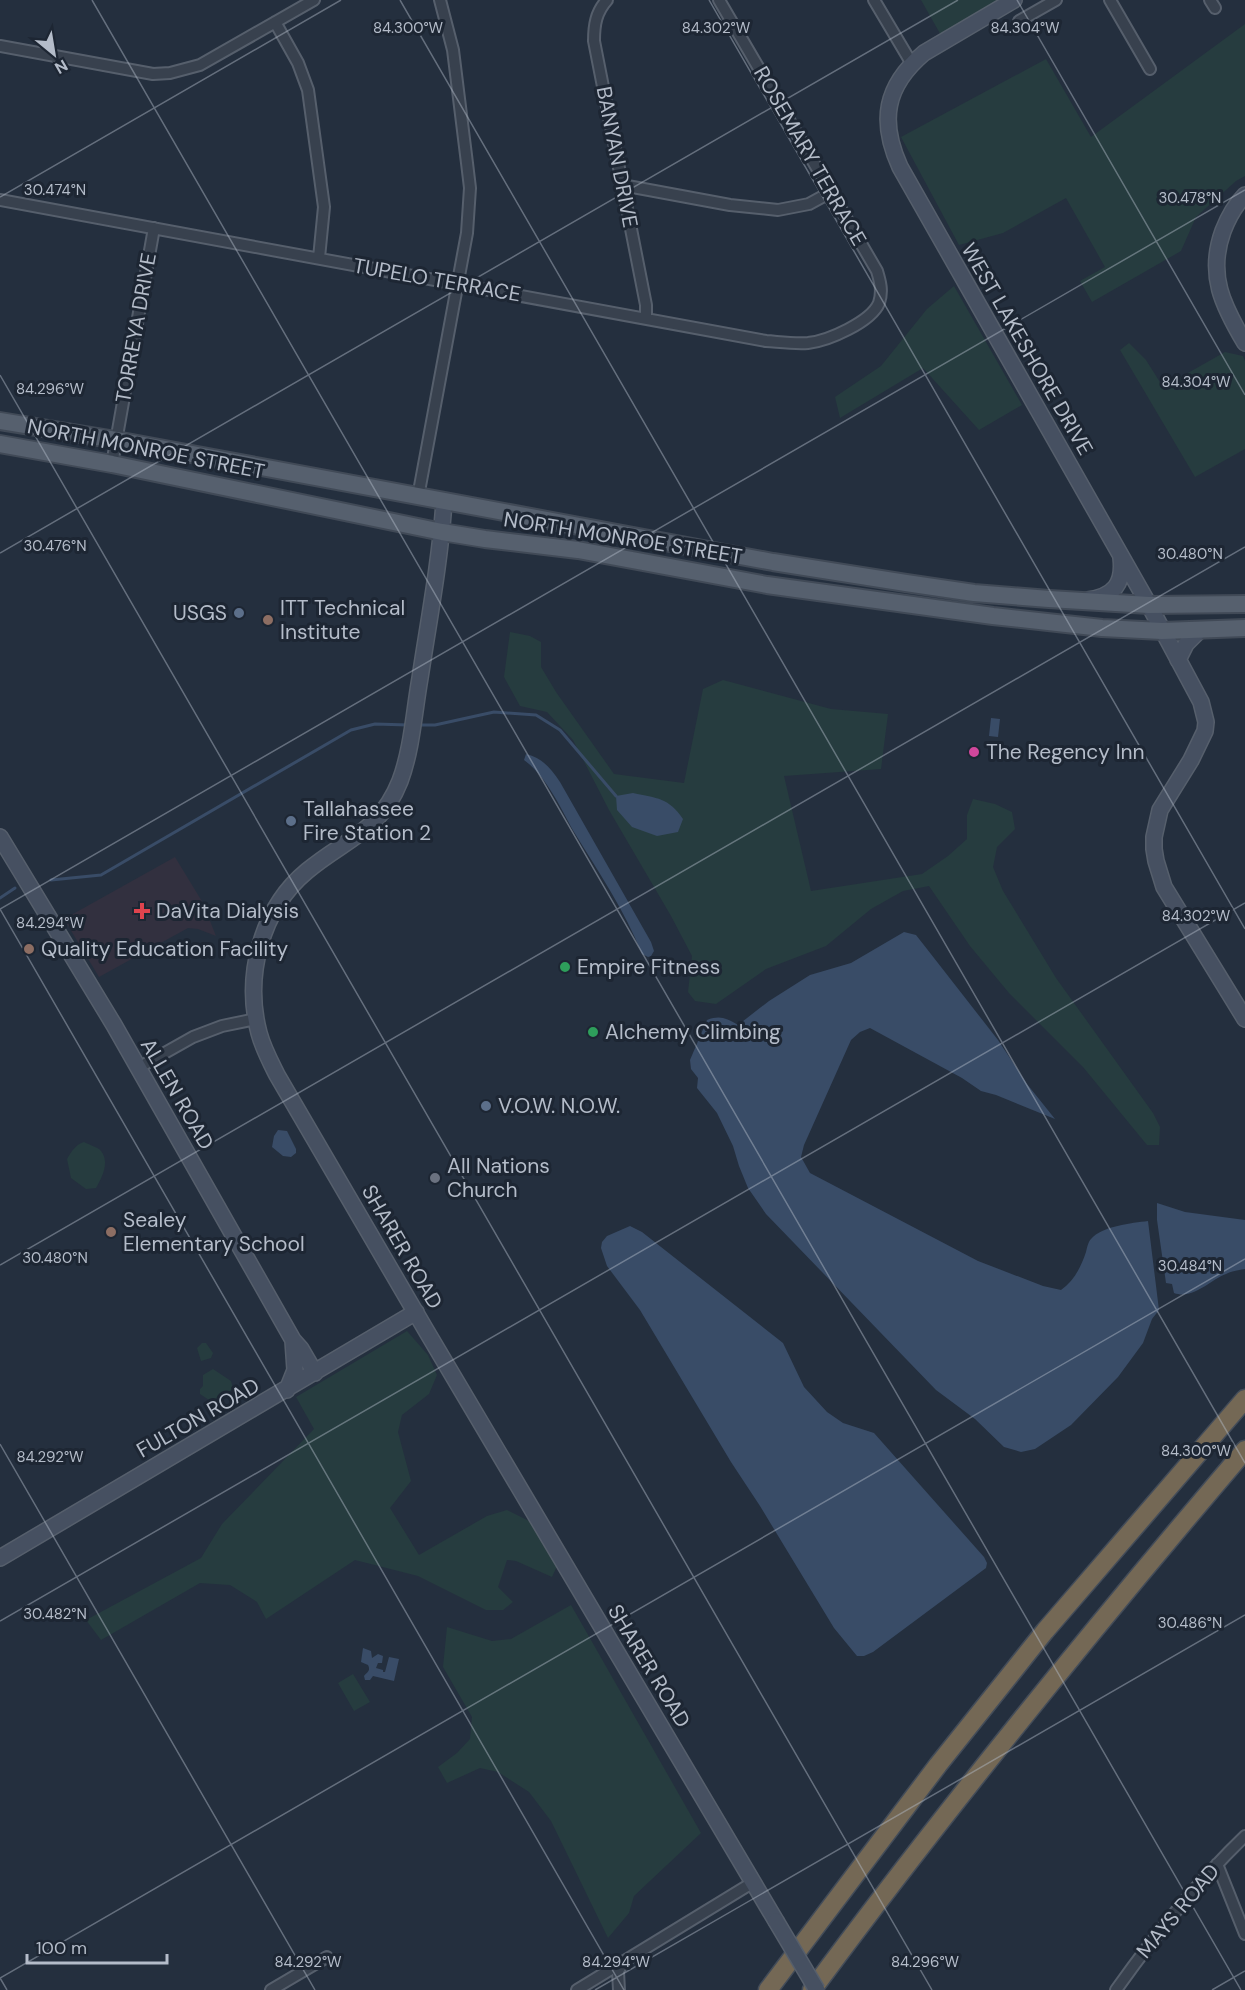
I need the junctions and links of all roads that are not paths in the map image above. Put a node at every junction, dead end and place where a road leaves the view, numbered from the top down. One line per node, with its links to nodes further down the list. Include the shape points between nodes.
1 (314, 0): 10 (street)
2 (440, 0): 20 (street, via 453,50 470,188)
3 (607, 0): 14 (street, BANYAN DRIVE, via 595,22 594,41)
4 (719, 0): 15 (street, ROSEMARY TERRACE)
5 (874, 0): 12 (street)
6 (1014, 0): 12 (street)
7 (1056, 0): 9 (street)
8 (1110, 0): 13 (street)
9 (1019, 21)
10 (275, 22): 11 (street, via 200,65 170,73 153,74); 19 (street, via 308,90 324,207)
11 (0, 46)
12 (912, 64): 36 (street, WEST LAKESHORE DRIVE, via 891,98 887,124 890,144)
13 (1150, 69)
14 (622, 185): 15 (street, via 730,206 778,210 809,204); 22 (street, BANYAN DRIVE)
15 (831, 192): 21 (street, ROSEMARY TERRACE, via 877,271 882,292)
16 (1245, 195): 23 (street, via 1234,208 1217,253 1217,279 1224,305)
17 (0, 200): 18 (street, TUPELO TERRACE)
18 (153, 228): 19 (street, TUPELO TERRACE); 25 (street, TORREYA DRIVE)
19 (320, 258): 20 (street, TUPELO TERRACE)
20 (458, 284): 22 (street, TUPELO TERRACE); 29 (street)
21 (870, 315): 22 (street, TUPELO TERRACE, via 837,334 789,343)
22 (646, 318)
23 (1245, 343)
24 (0, 421): 25 (main road, NORTH MONROE STREET)
25 (116, 440): 27 (street, TORREYA DRIVE); 28 (main road, NORTH MONROE STREET)
26 (0, 444): 27 (main road, NORTH MONROE STREET)
27 (112, 464): 30 (main road, NORTH MONROE STREET)
28 (296, 474): 29 (main road, NORTH MONROE STREET); 30 (main road)
29 (418, 497): 31 (main road, NORTH MONROE STREET)
30 (292, 501): 32 (main road, NORTH MONROE STREET)
31 (444, 502): 32 (street, SHARER ROAD); 33 (main road, NORTH MONROE STREET)
32 (442, 532): 35 (main road, NORTH MONROE STREET); 51 (street, SHARER ROAD, via 416,704 400,780 380,814 360,834 302,876 273,913 257,956)
33 (609, 532): 34 (main road, NORTH MONROE STREET); 35 (main road)
34 (636, 537): 37 (main road); 38 (main road, NORTH MONROE STREET)
35 (604, 555): 37 (main road, NORTH MONROE STREET)
36 (1121, 558): 42 (street, via 1122,576 1116,587 1103,596); 44 (street, WEST LAKESHORE DRIVE)
37 (628, 559): 39 (main road, NORTH MONROE STREET)
38 (781, 564): 39 (main road); 40 (main road); 41 (main road, NORTH MONROE STREET)
39 (767, 585): 40 (main road, NORTH MONROE STREET)
40 (786, 587): 45 (main road, NORTH MONROE STREET)
41 (974, 593): 42 (main road, NORTH MONROE STREET); 45 (main road)
42 (1082, 601): 44 (main road, NORTH MONROE STREET)
43 (1245, 604): 44 (main road, NORTH MONROE STREET)
44 (1149, 605): 48 (street, WEST LAKESHORE DRIVE)
45 (968, 613): 48 (main road, NORTH MONROE STREET)
46 (1245, 628): 47 (main road, NORTH MONROE STREET)
47 (1200, 630): 48 (main road, NORTH MONROE STREET); 49 (street, via 1186,644)
48 (1162, 631): 49 (street, WEST LAKESHORE DRIVE)
49 (1178, 660): 52 (street, WEST LAKESHORE DRIVE, via 1201,702 1206,722 1201,741 1160,810 1154,837 1156,861 1169,895)
50 (0, 837): 53 (street, ALLEN ROAD)
51 (256, 1019): 53 (street, via 193,1037); 54 (street, SHARER ROAD, via 277,1075)
52 (1245, 1019)
53 (138, 1068): 55 (street, ALLEN ROAD)
54 (416, 1312): 56 (street, FULTON ROAD); 63 (street, SHARER ROAD)
55 (293, 1340): 56 (street, ALLEN ROAD); 57 (street, via 295,1370)
56 (315, 1373): 57 (street, FULTON ROAD)
57 (287, 1390): 60 (street, FULTON ROAD)
58 (1245, 1399): 70 (highway, via 1045,1631)
59 (1245, 1450): 71 (highway, via 1116,1602)
60 (0, 1558)
61 (1245, 1836): 62 (street, MAYS ROAD)
62 (1217, 1864): 64 (street); 73 (street, MAYS ROAD, via 1154,1936)
63 (752, 1883): 66 (street); 72 (street, SHARER ROAD, bridge)
64 (1245, 1934)
65 (327, 1957): 67 (street)
66 (622, 1964): 68 (street); 69 (street, via 618,1971)
67 (272, 1990)
68 (577, 1990)
69 (619, 1990)
70 (768, 1990)
71 (812, 1990)
72 (817, 1990)
73 (1116, 1990)

